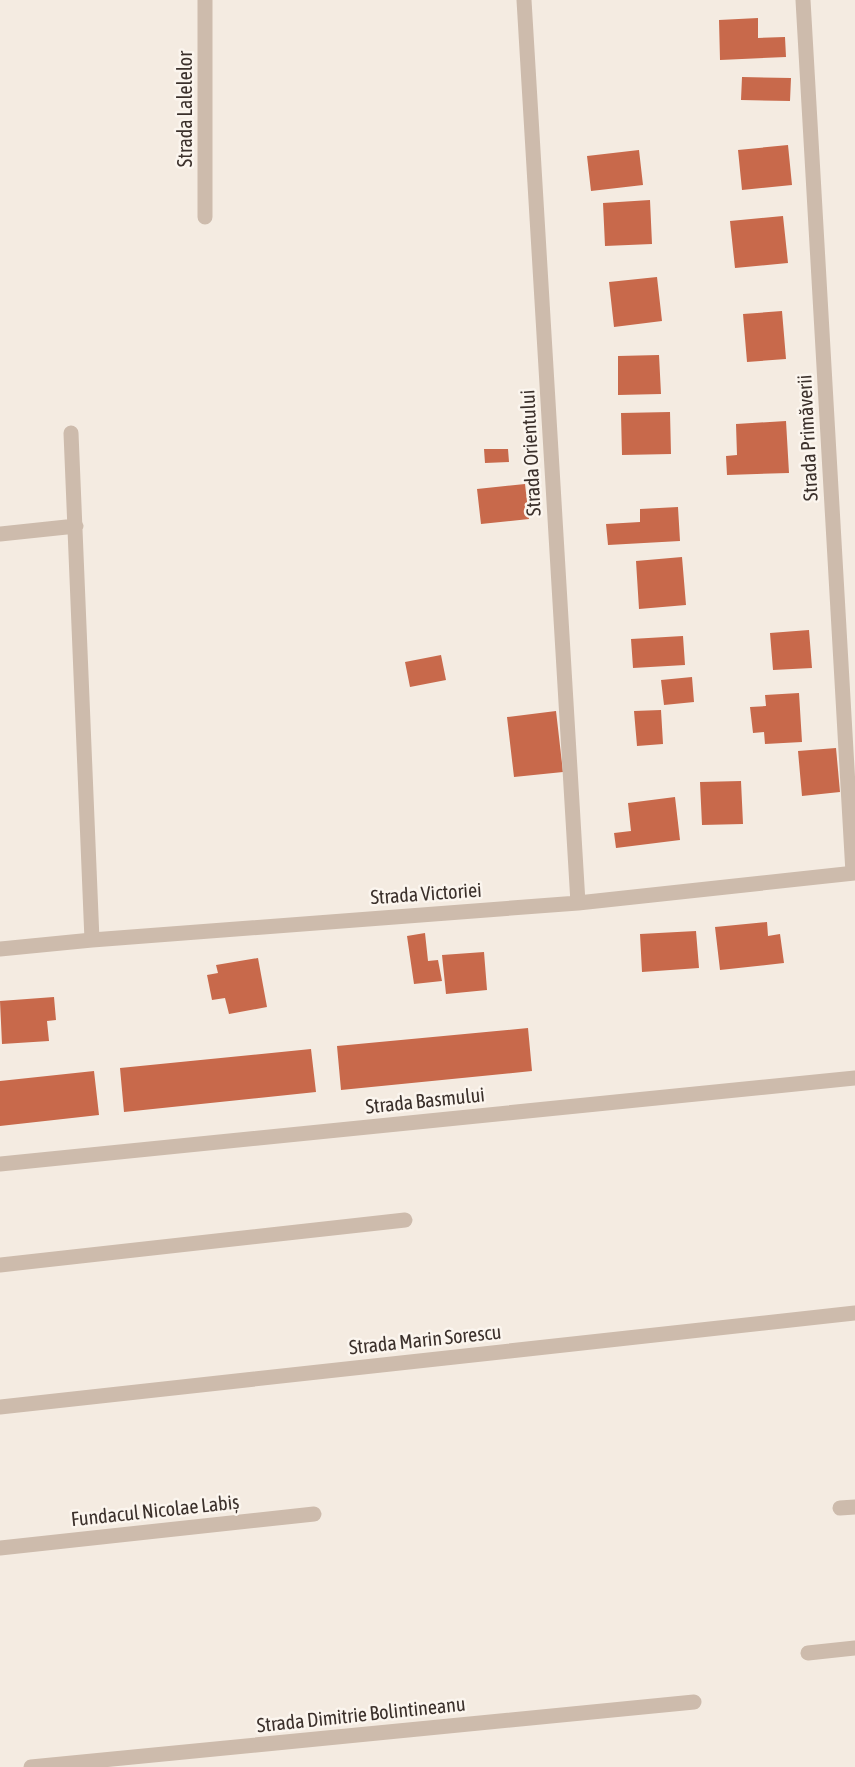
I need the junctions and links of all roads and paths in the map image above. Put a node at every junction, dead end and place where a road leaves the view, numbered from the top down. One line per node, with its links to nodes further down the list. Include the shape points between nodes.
1 (205, 0): 4 (street, Strada Lalelelor)
2 (524, 0): 9 (street, Strada Orientului)
3 (803, 0): 8 (street, Strada Primăverii)
4 (205, 217)
5 (71, 434): 6 (street)
6 (76, 526): 7 (street); 10 (street)
7 (0, 534)
8 (854, 873): 9 (street, Strada Victoriei)
9 (578, 903): 10 (street, Strada Victoriei)
10 (92, 940): 11 (street, Strada Victoriei)
11 (0, 949)
12 (855, 1078): 13 (street, Strada Basmului)
13 (0, 1164)
14 (405, 1220): 15 (street)
15 (0, 1265)
16 (855, 1313): 17 (street, Strada Marin Sorescu)
17 (0, 1407)
18 (314, 1514): 19 (street, Fundacul Nicolae Labiș)
19 (0, 1548)
20 (855, 1648): 21 (street)
21 (808, 1653)
22 (694, 1702): 23 (street, Strada Dimitrie Bolintineanu)
23 (31, 1767)

